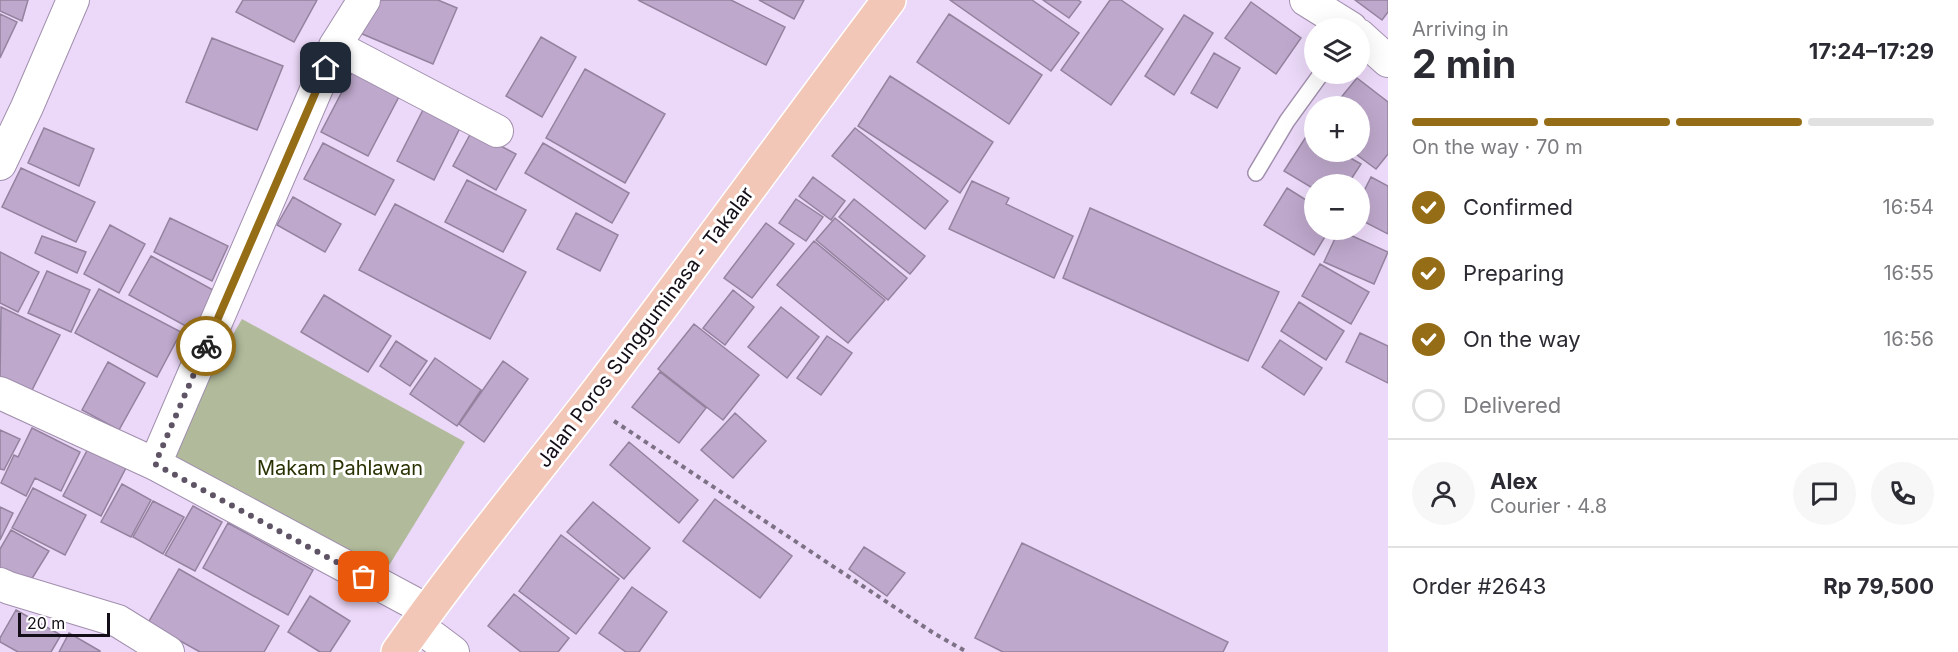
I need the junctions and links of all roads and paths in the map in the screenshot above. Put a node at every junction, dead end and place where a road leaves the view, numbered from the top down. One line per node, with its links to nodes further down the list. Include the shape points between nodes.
1 (73, 0): 11 (street)
2 (364, 0): 7 (street)
3 (889, 0): 14 (highway, Jalan Poros Sungguminasa - Takalar)
4 (1306, 0): 5 (street)
5 (1335, 18)
6 (1370, 45): 8 (street)
7 (335, 46): 10 (street); 15 (street)
8 (1388, 61)
9 (1314, 84): 12 (lane)
10 (497, 131)
11 (0, 164)
12 (1256, 174)
13 (0, 393): 15 (street)
14 (588, 404): 17 (highway, Jalan Poros Sungguminasa - Takalar); 21 (path)
15 (155, 464): 17 (street)
16 (3, 592): 18 (street, via 118,621)
17 (422, 618): 19 (highway, Jalan Poros Sungguminasa - Takalar); 20 (street)
18 (168, 652)
19 (398, 652)
20 (453, 652)
21 (967, 652)

